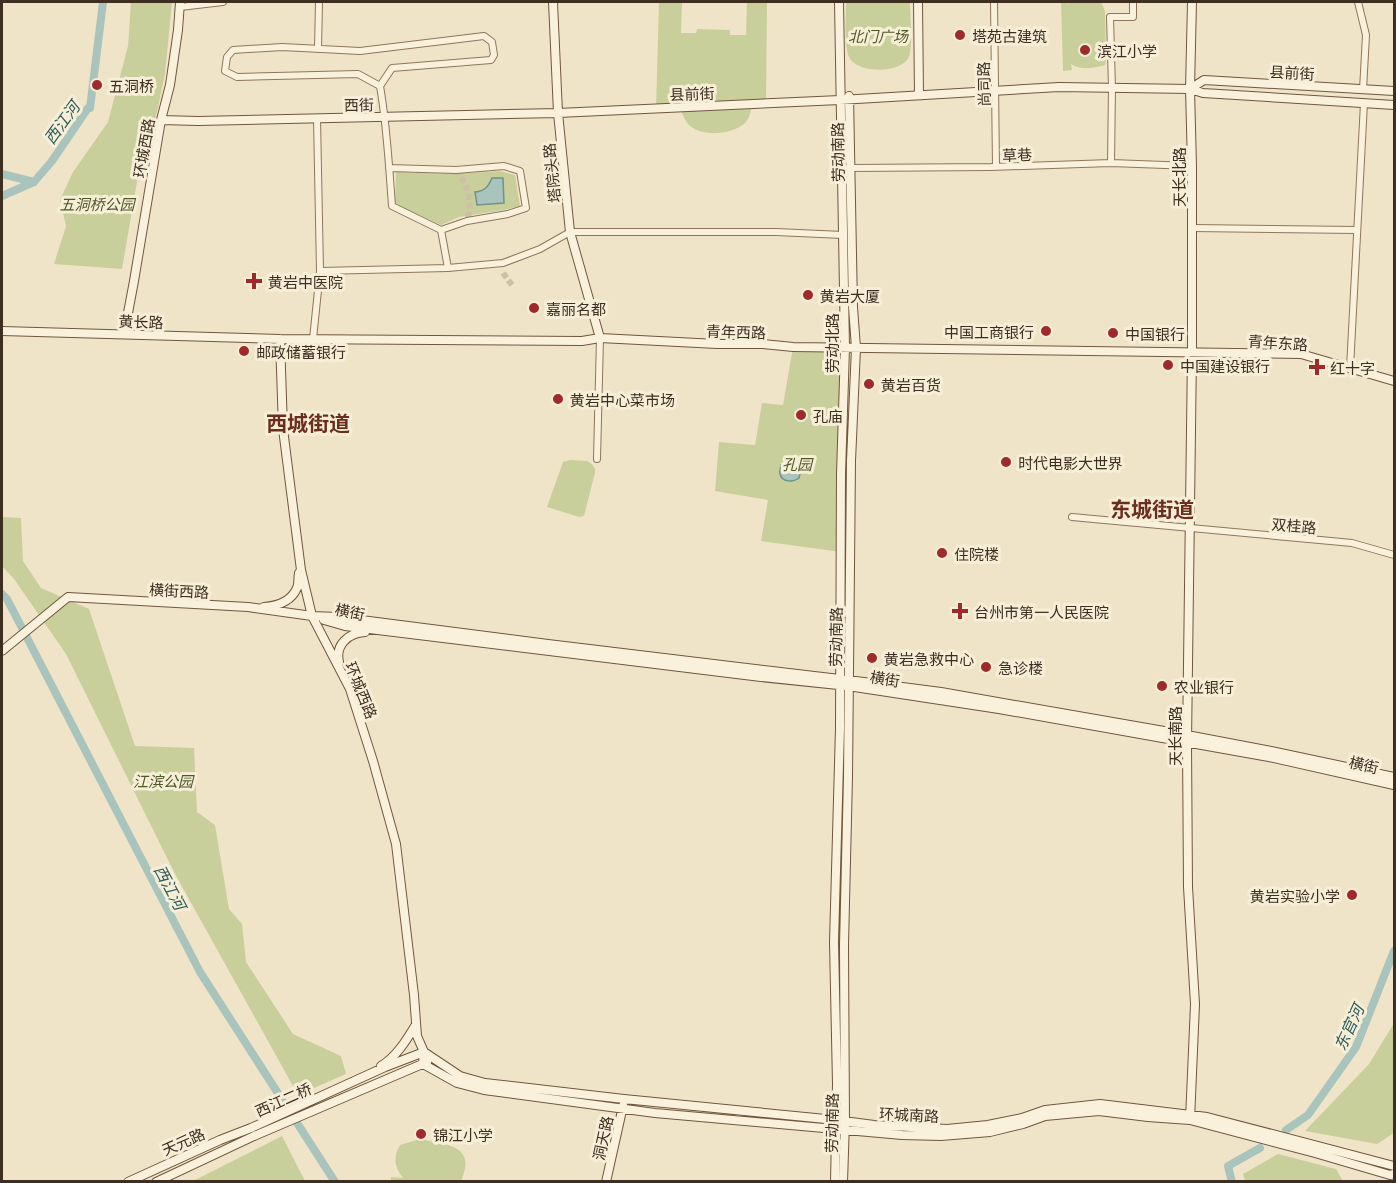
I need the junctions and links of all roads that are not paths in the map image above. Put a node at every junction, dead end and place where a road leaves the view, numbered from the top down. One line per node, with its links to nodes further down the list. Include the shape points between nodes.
1 (223, 2): 10 (street)
2 (319, 2): 11 (street)
3 (552, 2): 22 (street, 塔院头路)
4 (839, 2): 19 (street, 劳动北路)
5 (918, 2): 18 (street)
6 (994, 2): 16 (street, 尚司路)
7 (1133, 2): 13 (street, via 1133,17 1110,17)
8 (1192, 2): 14 (street, 天长北路)
9 (1358, 2): 15 (street, via 1366,35)
10 (180, 4): 25 (street, 环城西路, via 170,85)
11 (318, 49): 12 (street, via 233,50 227,57 225,71 237,77 358,74); 12 (street, via 360,51 484,36 492,42 491,60 392,68)
12 (380, 86): 23 (street)
13 (1112, 88): 14 (street, 县前街); 16 (street, 县前街); 26 (street)
14 (1190, 89): 15 (street, 县前街, via 1204,80); 20 (street, 县前街); 27 (street, 天长北路)
15 (1363, 90): 17 (street, 县前街)
16 (995, 91): 18 (street, 县前街); 28 (street, 尚司路)
17 (1395, 91)
18 (919, 93): 19 (street, 县前街)
19 (844, 97): 22 (street, 县前街, via 827,101); 30 (street, 劳动北路)
20 (1364, 103): 21 (street, 县前街); 33 (street)
21 (1395, 105)
22 (558, 113): 23 (street, 西街); 34 (street, 塔院头路)
23 (386, 117): 24 (street, 西街); 29 (street)
24 (317, 118): 25 (street, 西街); 38 (street)
25 (161, 120): 41 (street, 环城西路)
26 (1111, 163): 27 (street, 草巷); 28 (street, 草巷)
27 (1192, 166): 31 (street, 天长北路)
28 (996, 167): 30 (street, 草巷)
29 (389, 168): 32 (street, via 392,206); 32 (street, via 456,170 504,166 520,171 526,207)
30 (846, 168): 35 (street, 劳动北路); 46 (street, 劳动南路)
31 (1192, 228): 33 (street); 47 (street, 天长北路)
32 (441, 230): 37 (street)
33 (1357, 230): 48 (street)
34 (570, 232): 35 (street); 36 (street); 42 (street, 塔院头路)
35 (843, 235): 45 (street, 劳动北路)
36 (503, 263): 37 (street); 39 (street)
37 (448, 268): 38 (street)
38 (320, 271): 44 (street)
39 (503, 273)
40 (2, 331): 41 (street, 黄长路)
41 (124, 334): 43 (street, 黄长路)
42 (600, 338): 44 (street, 青年西路); 45 (street, 青年西路); 50 (street)
43 (280, 339): 44 (street, 青年西路); 54 (street, 环城西路, via 283,429)
44 (313, 339)
45 (845, 348): 46 (street, 青年西路); 61 (street, 劳动北路, via 841,474)
46 (856, 348): 47 (street, 青年西路); 61 (street, 劳动南路)
47 (1192, 352): 48 (street, 青年东路, via 1301,354); 52 (street, 天长南路)
48 (1350, 369): 49 (street, 青年东路)
49 (1395, 381)
50 (597, 459)
51 (1072, 517): 52 (street, 双桂路)
52 (1190, 527): 53 (street, 双桂路, via 1352,543); 62 (street, 天长南路)
53 (1395, 555)
54 (299, 561): 55 (street, via 298,588 288,601); 56 (street, 环城西路)
55 (255, 608): 56 (street, 横街西路); 58 (street, 横街西路, via 68,597)
56 (312, 616): 57 (street, 横街, via 345,627); 59 (street, 横街); 60 (street, 环城西路)
57 (384, 631): 59 (street, 横街); 60 (street, via 357,632 342,641 337,654)
58 (2, 651)
59 (589, 653): 61 (street, 横街, via 750,676)
60 (341, 671): 65 (street, 环城西路, via 373,761 396,844)
61 (844, 683): 62 (street, 横街); 73 (street, 劳动南路)
62 (1187, 739): 63 (street, 横街, via 1271,750); 64 (street, 横街); 72 (street, 天长南路, via 1188,887 1195,1004)
63 (1395, 777)
64 (1395, 785)
65 (416, 1026): 66 (street, 环城西路); 69 (street, via 386,1063)
66 (424, 1052): 67 (street, 环城南路); 68 (street); 69 (street)
67 (435, 1059): 68 (street); 70 (street, 环城南路, via 460,1076 485,1083)
68 (423, 1064): 71 (street, via 457,1083 484,1090); 74 (street, 西江二桥)
69 (361, 1079): 74 (street, 西江二桥)
70 (624, 1100): 71 (street, 洞天路); 73 (street, 环城南路)
71 (622, 1109): 73 (street); 78 (street, 洞天路)
72 (1190, 1117): 73 (street, 环城南路, via 1100,1104 947,1129); 75 (street, 环城南路, via 1208,1117 1267,1132)
73 (840, 1125): 79 (street, 劳动南路); 80 (street, 劳动南路)
74 (253, 1132): 76 (street, 天元路, via 220,1140); 77 (street, 天元路)
75 (1392, 1171)
76 (128, 1182)
77 (156, 1182)
78 (606, 1182)
79 (835, 1182)
80 (843, 1182)

